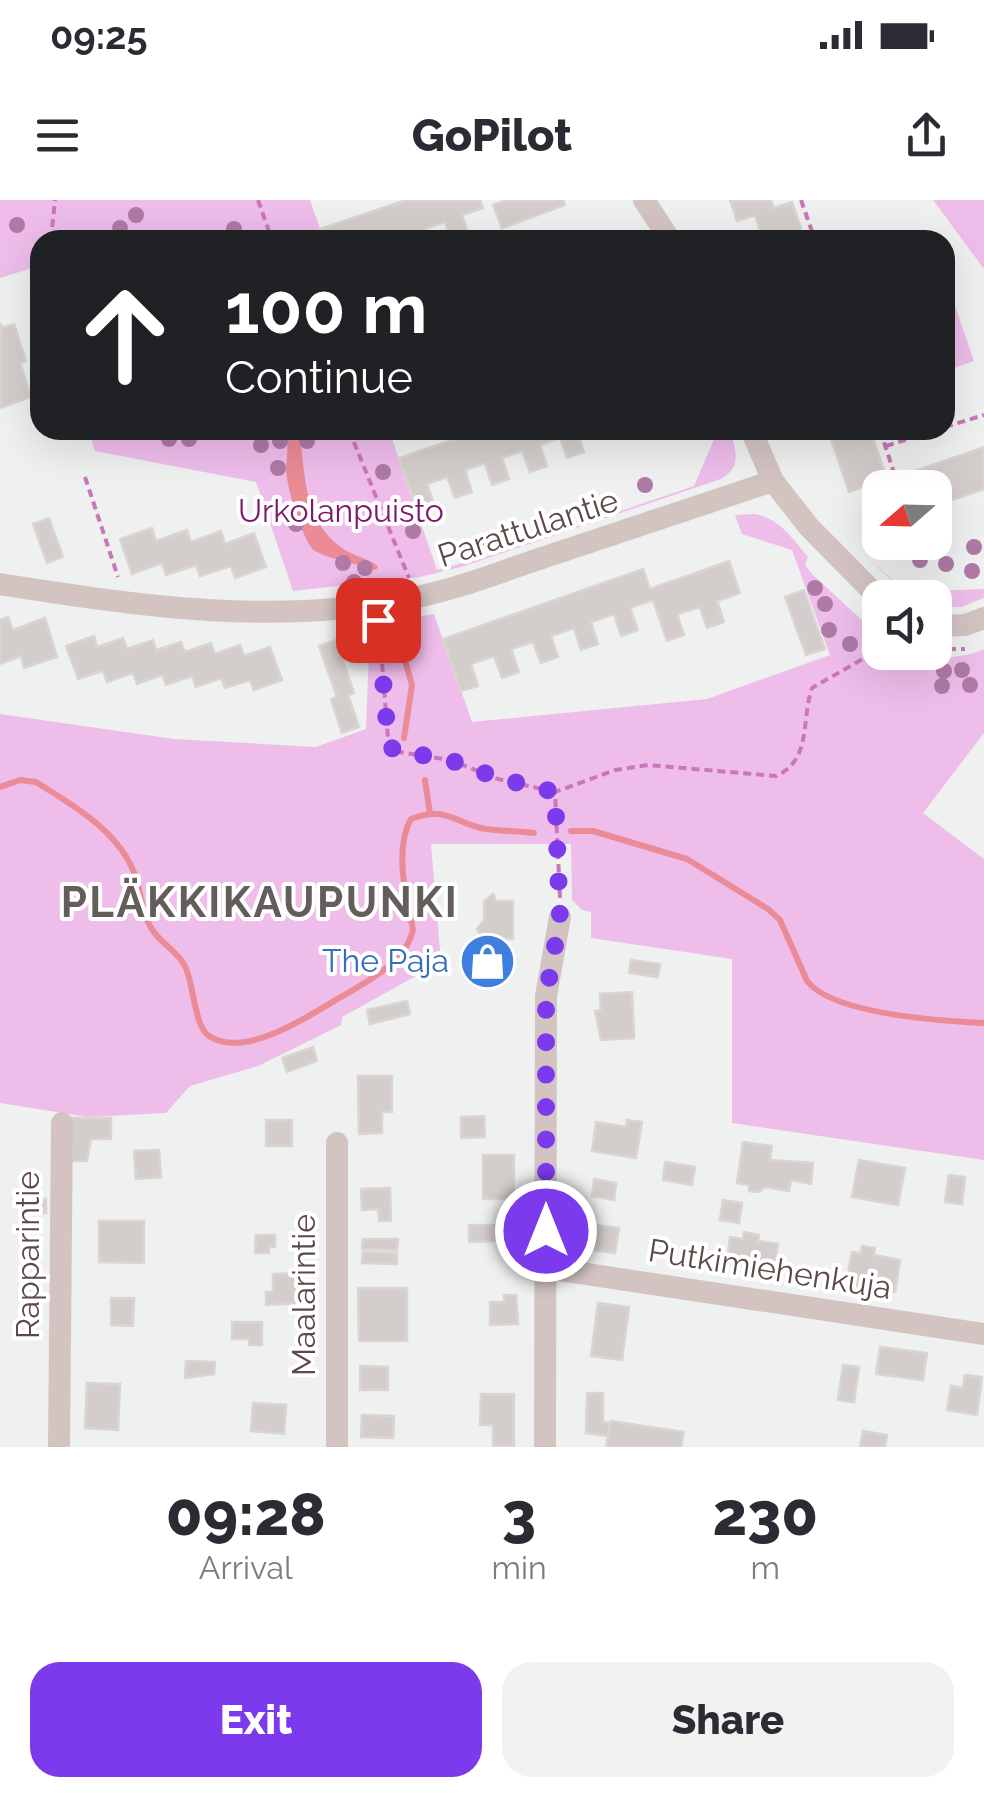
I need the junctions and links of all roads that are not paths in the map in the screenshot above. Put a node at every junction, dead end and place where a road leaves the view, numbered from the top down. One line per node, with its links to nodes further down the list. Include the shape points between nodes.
1 (644, 200): 2 (street)
2 (664, 230)
3 (755, 440): 4 (street)
4 (772, 481): 5 (street); 6 (street, Parattulantie, via 418,597 305,612 200,612)
5 (862, 580)
6 (0, 584)
7 (984, 618): 8 (street)
8 (952, 625)
9 (560, 918): 12 (street, via 546,996)
10 (62, 1124): 14 (street, Rapparintie)
11 (337, 1143): 15 (street, Maalarintie)
12 (547, 1268): 13 (street, Putkimiehenkuja); 16 (street)
13 (984, 1334)
14 (60, 1447)
15 (337, 1447)
16 (545, 1447)

